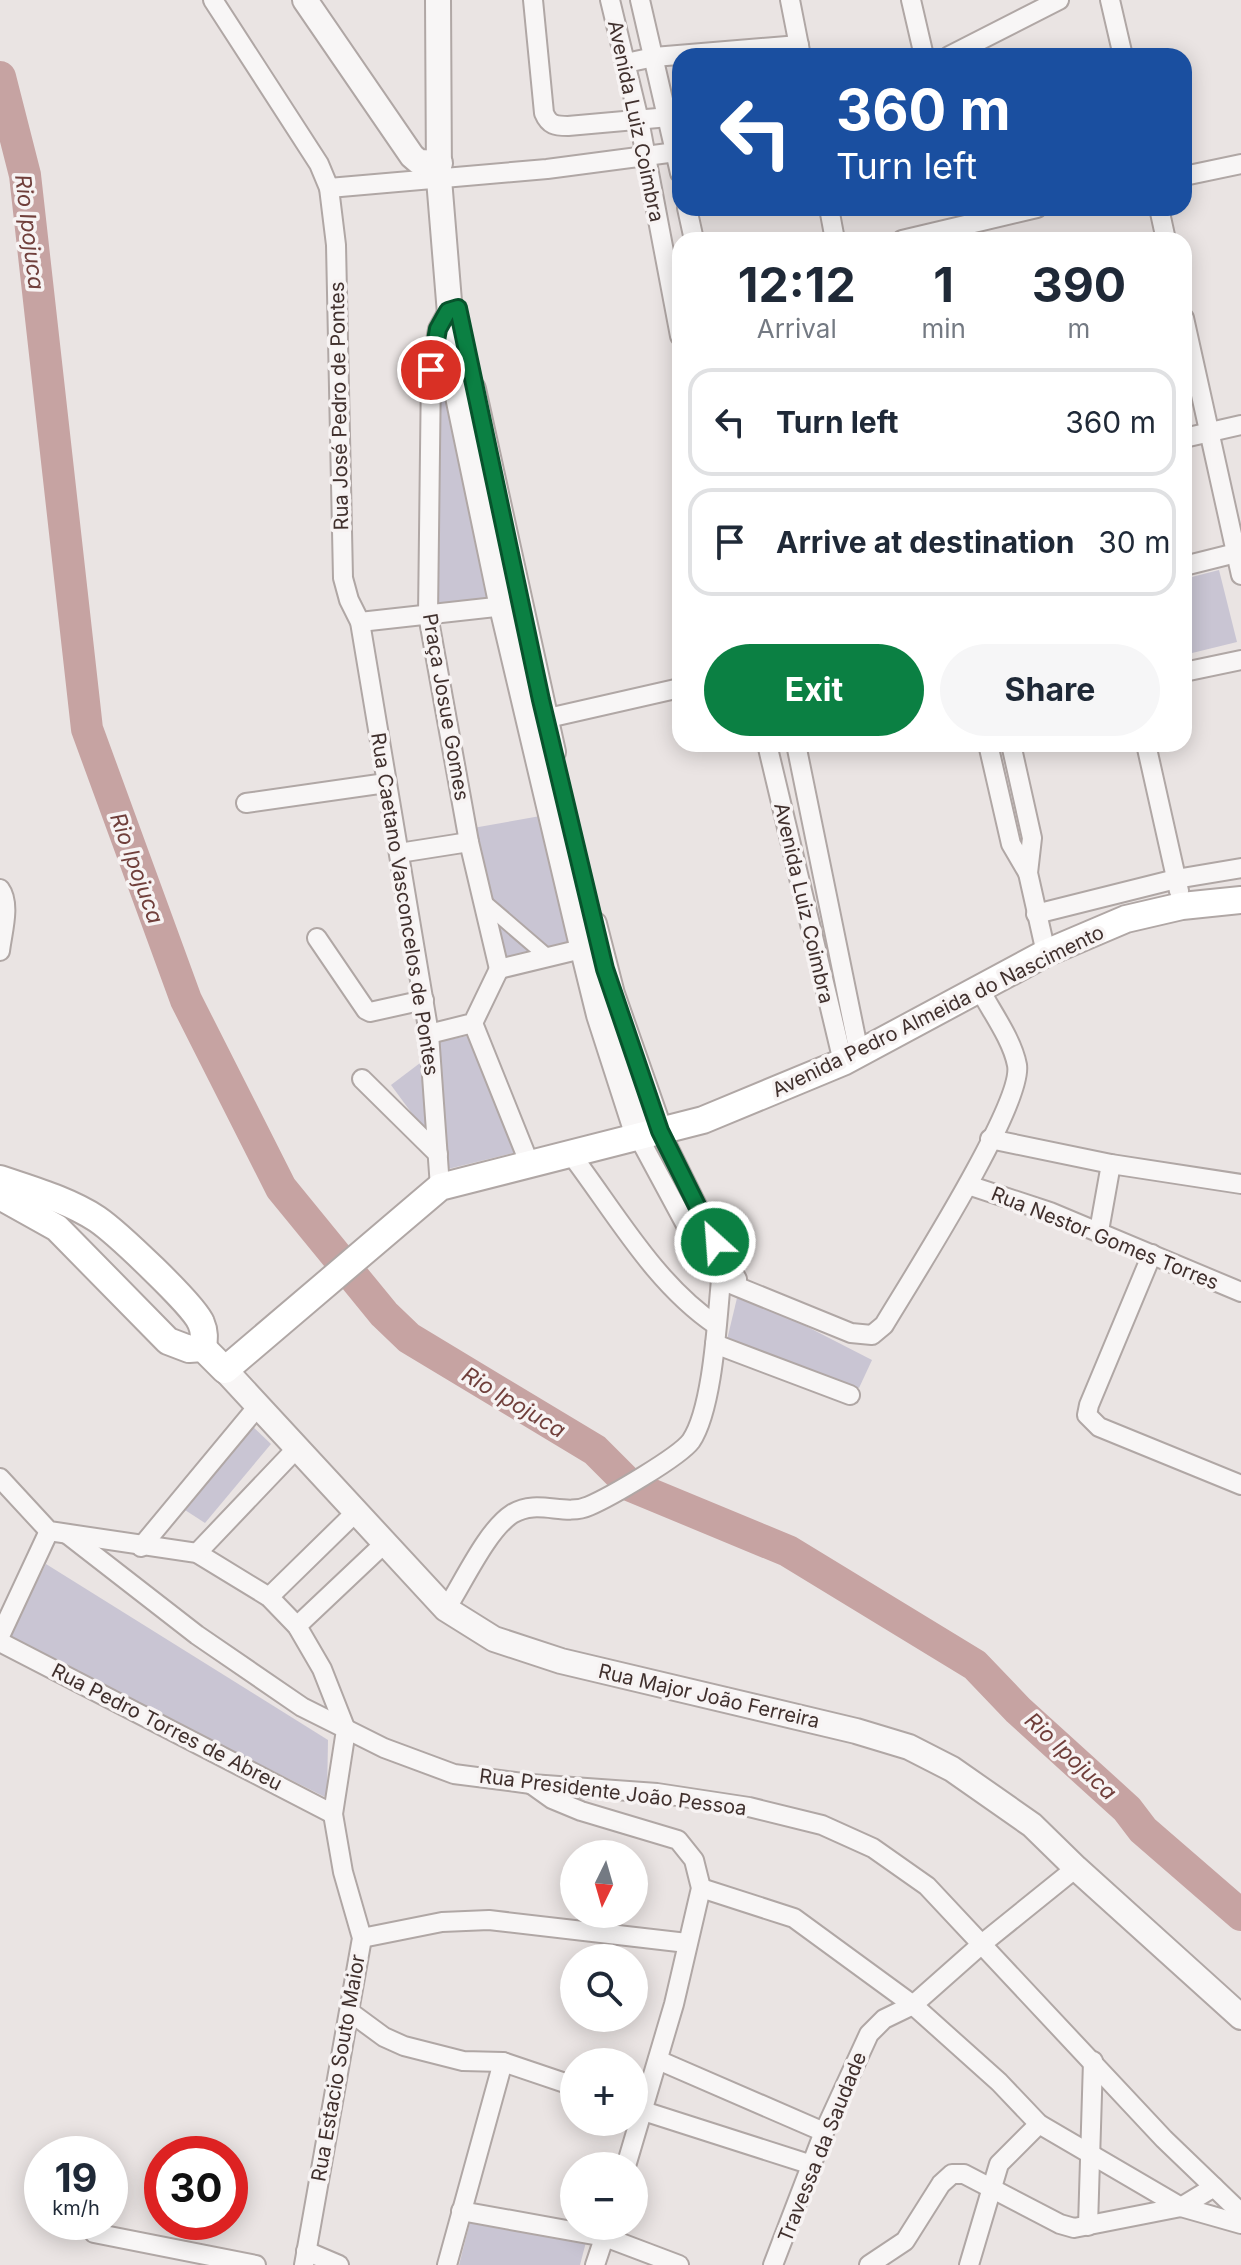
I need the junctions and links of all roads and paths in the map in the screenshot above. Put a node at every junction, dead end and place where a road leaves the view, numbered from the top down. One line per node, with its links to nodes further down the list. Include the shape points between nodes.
1 (213, 0): 26 (street, Rua José Pedro de Pontes, via 319,164)
2 (305, 0): 24 (street, via 412,156)
3 (438, 0): 24 (street)
4 (533, 0): 19 (street, via 548,122 568,126)
5 (610, 0): 17 (street, Avenida Luiz Coimbra)
6 (640, 0): 16 (street, Avenida Luiz Coimbra)
7 (790, 0): 11 (street)
8 (911, 0): 12 (street)
9 (1059, 0): 13 (street)
10 (1110, 0): 14 (street)
11 (800, 48)
12 (922, 48)
13 (965, 48)
14 (1121, 48)
15 (672, 56): 16 (street)
16 (654, 57): 17 (street); 18 (street, Avenida Luiz Coimbra)
17 (626, 63): 19 (street, Avenida Luiz Coimbra)
18 (669, 117): 19 (street); 20 (street, Avenida Luiz Coimbra)
19 (639, 120): 22 (street, Avenida Luiz Coimbra)
20 (672, 132)
21 (672, 152): 22 (street)
22 (645, 155): 24 (street); 29 (street, Avenida Luiz Coimbra)
23 (1241, 164): 25 (street)
24 (440, 171): 26 (street); 30 (street)
25 (1192, 174)
26 (329, 188): 42 (street, Rua José Pedro de Pontes, via 336,245 343,578)
27 (950, 217): 28 (street)
28 (919, 232)
29 (672, 295)
30 (453, 310): 32 (street, Praça Josue Gomes, via 433,345); 33 (street)
31 (1192, 353): 35 (street)
32 (429, 415): 33 (street); 41 (street, Praça Josue Gomes)
33 (470, 415): 40 (street)
34 (1241, 425): 35 (street)
35 (1210, 432): 36 (street); 37 (street)
36 (1192, 436)
37 (1236, 553): 38 (street); 39 (street)
38 (1192, 564)
39 (1241, 575)
40 (511, 606): 41 (street); 46 (street)
41 (428, 615): 42 (street); 54 (street, Praça Josue Gomes)
42 (360, 622): 52 (street, Rua Caetano Vasconcelos de Pontes)
43 (1241, 660): 44 (street)
44 (1192, 670)
45 (672, 690): 46 (street)
46 (537, 720): 67 (street)
47 (769, 752): 62 (street, Avenida Luiz Coimbra)
48 (798, 752): 60 (street, Avenida Luiz Coimbra)
49 (990, 752): 57 (street, via 1011,844)
50 (1013, 752): 57 (street, via 1032,838)
51 (1148, 752): 58 (street)
52 (386, 783): 53 (street); 55 (street, Rua Caetano Vasconcelos de Pontes)
53 (246, 803)
54 (469, 842): 55 (street); 63 (street, Praça Josue Gomes)
55 (399, 853): 73 (street, Rua Caetano Vasconcelos de Pontes)
56 (1241, 868): 58 (street)
57 (1028, 873): 65 (street)
58 (1176, 879): 64 (street); 65 (street)
59 (0, 889): 68 (street, via 5,907)
60 (827, 895): 62 (street); 76 (street, Avenida Luiz Coimbra)
61 (1241, 900): 64 (main road, Avenida Pedro Almeida do Nascimento)
62 (803, 902): 76 (street, Avenida Luiz Coimbra)
63 (485, 903): 70 (street); 71 (street, Praça Josue Gomes)
64 (1182, 906): 69 (main road, Avenida Pedro Almeida do Nascimento, via 1126,919)
65 (1036, 914): 69 (street)
66 (317, 938): 73 (street, via 366,1010)
67 (591, 947): 70 (street); 78 (street)
68 (0, 951)
69 (1046, 953): 72 (main road, Avenida Pedro Almeida do Nascimento)
70 (549, 958): 71 (street)
71 (499, 969): 74 (street)
72 (979, 988): 76 (main road, Avenida Pedro Almeida do Nascimento); 79 (street, via 1017,1066 1015,1090)
73 (424, 1000): 75 (street, Rua Caetano Vasconcelos de Pontes)
74 (473, 1023): 75 (street); 83 (street)
75 (429, 1034): 81 (street, Rua Caetano Vasconcelos de Pontes)
76 (851, 1057): 78 (main road, Avenida Pedro Almeida do Nascimento, via 743,1105)
77 (362, 1079): 81 (street)
78 (649, 1133): 80 (main road, Avenida Pedro Almeida do Nascimento); 92 (street)
79 (990, 1139): 82 (street); 86 (street)
80 (570, 1153): 83 (main road, Avenida Pedro Almeida do Nascimento); 95 (street, via 653,1265)
81 (438, 1154): 87 (street, Rua Caetano Vasconcelos de Pontes)
82 (1111, 1164): 85 (street); 89 (street)
83 (530, 1165): 87 (main road, Avenida Pedro Almeida do Nascimento)
84 (0, 1179): 91 (main road, Rua Major João Ferreira, via 95,1218)
85 (1241, 1184)
86 (968, 1185): 89 (street, Rua Nestor Gomes Torres); 92 (street, via 884,1325 872,1335 851,1333 743,1287)
87 (440, 1187): 97 (main road)
88 (0, 1196): 93 (main road, via 57,1228)
89 (1099, 1231): 90 (street, Rua Nestor Gomes Torres)
90 (1152, 1254): 94 (street, Rua Nestor Gomes Torres); 102 (street, via 1087,1415 1108,1431)
91 (146, 1263): 93 (main road); 96 (main road, Rua Major João Ferreira, via 201,1321)
92 (725, 1274): 95 (street)
93 (120, 1292): 96 (main road, via 168,1341)
94 (1241, 1292)
95 (716, 1334): 98 (street); 109 (street, via 702,1418 691,1441 673,1459 589,1506 571,1510 541,1505 512,1514 491,1537)
96 (203, 1348): 97 (main road, Rua Major João Ferreira)
97 (225, 1370): 99 (street, Rua Major João Ferreira)
98 (850, 1395)
99 (258, 1406): 100 (street, Rua Major João Ferreira); 106 (street)
100 (296, 1449): 103 (street, Rua Major João Ferreira); 107 (street)
101 (0, 1478): 104 (street)
102 (1241, 1485)
103 (357, 1511): 105 (street, Rua Major João Ferreira); 108 (street)
104 (58, 1533): 106 (street); 111 (street); 112 (street, Rua Presidente João Pessoa, via 302,1707)
105 (386, 1542): 109 (street, Rua Major João Ferreira); 110 (street)
106 (141, 1547): 107 (street)
107 (197, 1553): 108 (street)
108 (269, 1597): 110 (street)
109 (446, 1609): 115 (street, Rua Major João Ferreira, via 494,1639 561,1661 909,1747 994,1797)
110 (297, 1626): 112 (street, via 322,1669)
111 (0, 1639): 114 (street, Rua Pedro Torres de Abreu)
112 (346, 1730): 113 (street, Rua Presidente João Pessoa, via 454,1774); 114 (street, Rua Estacio Souto Maior)
113 (531, 1784): 116 (street, via 581,1811 678,1840 694,1860); 119 (street, Rua Presidente João Pessoa, via 701,1799 822,1825 903,1867)
114 (333, 1814): 117 (street, Rua Estacio Souto Maior)
115 (1076, 1868): 119 (street, Travessa da Saudade); 122 (street, Rua Major João Ferreira)
116 (701, 1888): 118 (street); 120 (street, via 794,1918)
117 (362, 1938): 118 (street, via 478,1920); 121 (street, Rua Estacio Souto Maior)
118 (687, 1943): 123 (street)
119 (983, 1943): 120 (street, Travessa da Saudade); 124 (street, Rua Presidente João Pessoa)
120 (913, 2005): 129 (street); 130 (street, Travessa da Saudade, via 884,2019 869,2034)
121 (350, 2012): 125 (street, via 404,2046 463,2061); 144 (street, Rua Estacio Souto Maior)
122 (1241, 2017)
123 (658, 2060): 127 (street); 130 (street)
124 (1093, 2061): 131 (street); 134 (street, Rua Presidente João Pessoa)
125 (503, 2062): 126 (street); 136 (street)
126 (560, 2081)
127 (648, 2084)
128 (648, 2112): 132 (street)
129 (1039, 2124): 131 (street); 133 (street, via 1003,2157)
130 (824, 2132): 132 (street, Travessa da Saudade)
131 (1089, 2154): 135 (street); 140 (street)
132 (812, 2165): 150 (street, Travessa da Saudade)
133 (992, 2187): 140 (street, via 1060,2224); 151 (street, via 964,2174 946,2177 905,2241); 152 (street)
134 (1214, 2187): 135 (street); 137 (street, Rua Presidente João Pessoa)
135 (1181, 2207): 138 (street); 140 (street)
136 (461, 2211): 139 (street); 147 (street)
137 (1241, 2213)
138 (1241, 2224)
139 (560, 2225)
140 (1088, 2226)
141 (128, 2240): 145 (street)
142 (604, 2240): 148 (street)
143 (626, 2240): 149 (street)
144 (305, 2258): 146 (street)
145 (256, 2265)
146 (339, 2265)
147 (447, 2265)
148 (595, 2265)
149 (679, 2265)
150 (773, 2265)
151 (869, 2265)
152 (969, 2265)

